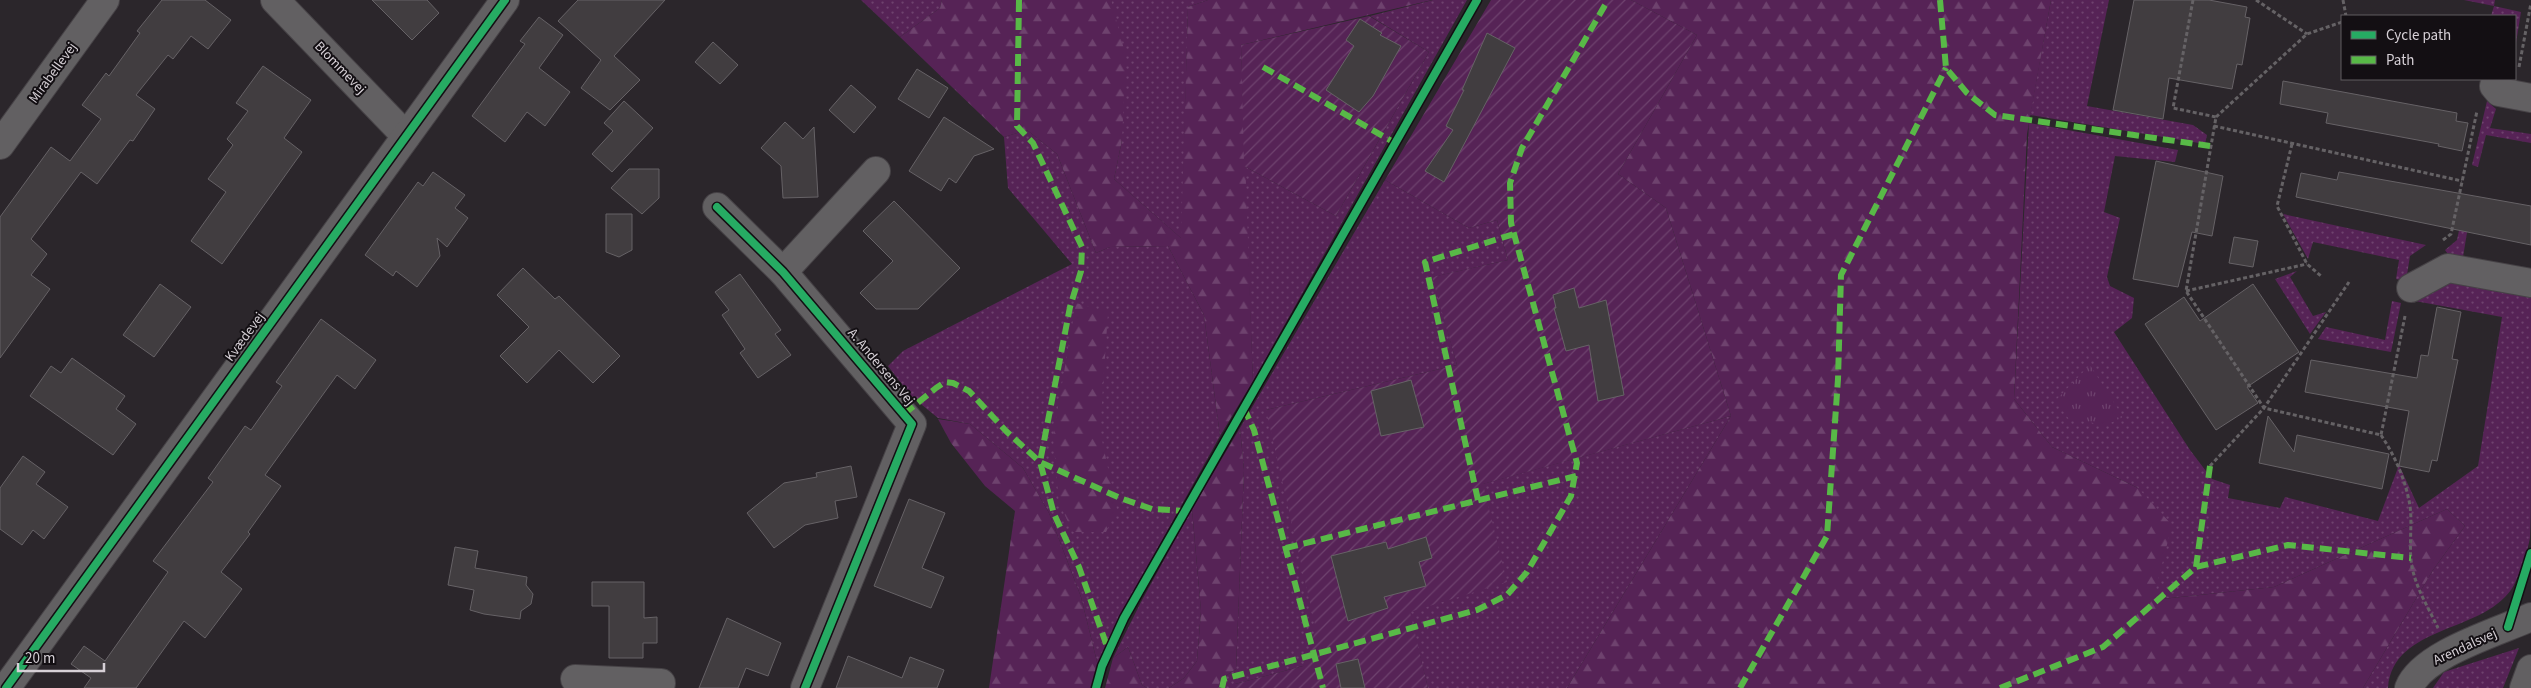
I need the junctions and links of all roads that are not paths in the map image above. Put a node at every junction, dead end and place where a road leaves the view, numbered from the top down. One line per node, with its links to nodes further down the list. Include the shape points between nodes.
1 (105, 0): 7 (street, Mirabellevej)
2 (275, 0): 6 (street, Blommevej)
3 (505, 0): 6 (street, Kvædevej)
4 (2503, 80): 5 (street, via 2499,92)
5 (2531, 98)
6 (406, 136): 16 (street, Kvædevej)
7 (0, 145)
8 (876, 171): 10 (street)
9 (716, 207): 10 (street, A. Andersens Vej)
10 (782, 272): 18 (street, A. Andersens Vej, via 912,424)
11 (2531, 283): 12 (street, via 2448,268)
12 (2411, 288)
13 (2531, 617): 19 (street, Arendalsvej, via 2449,652 2421,669)
14 (2531, 669): 20 (street)
15 (575, 679): 17 (street, via 661,683)
16 (6, 688)
17 (660, 688)
18 (805, 688)
19 (2409, 688)
20 (2524, 688)

